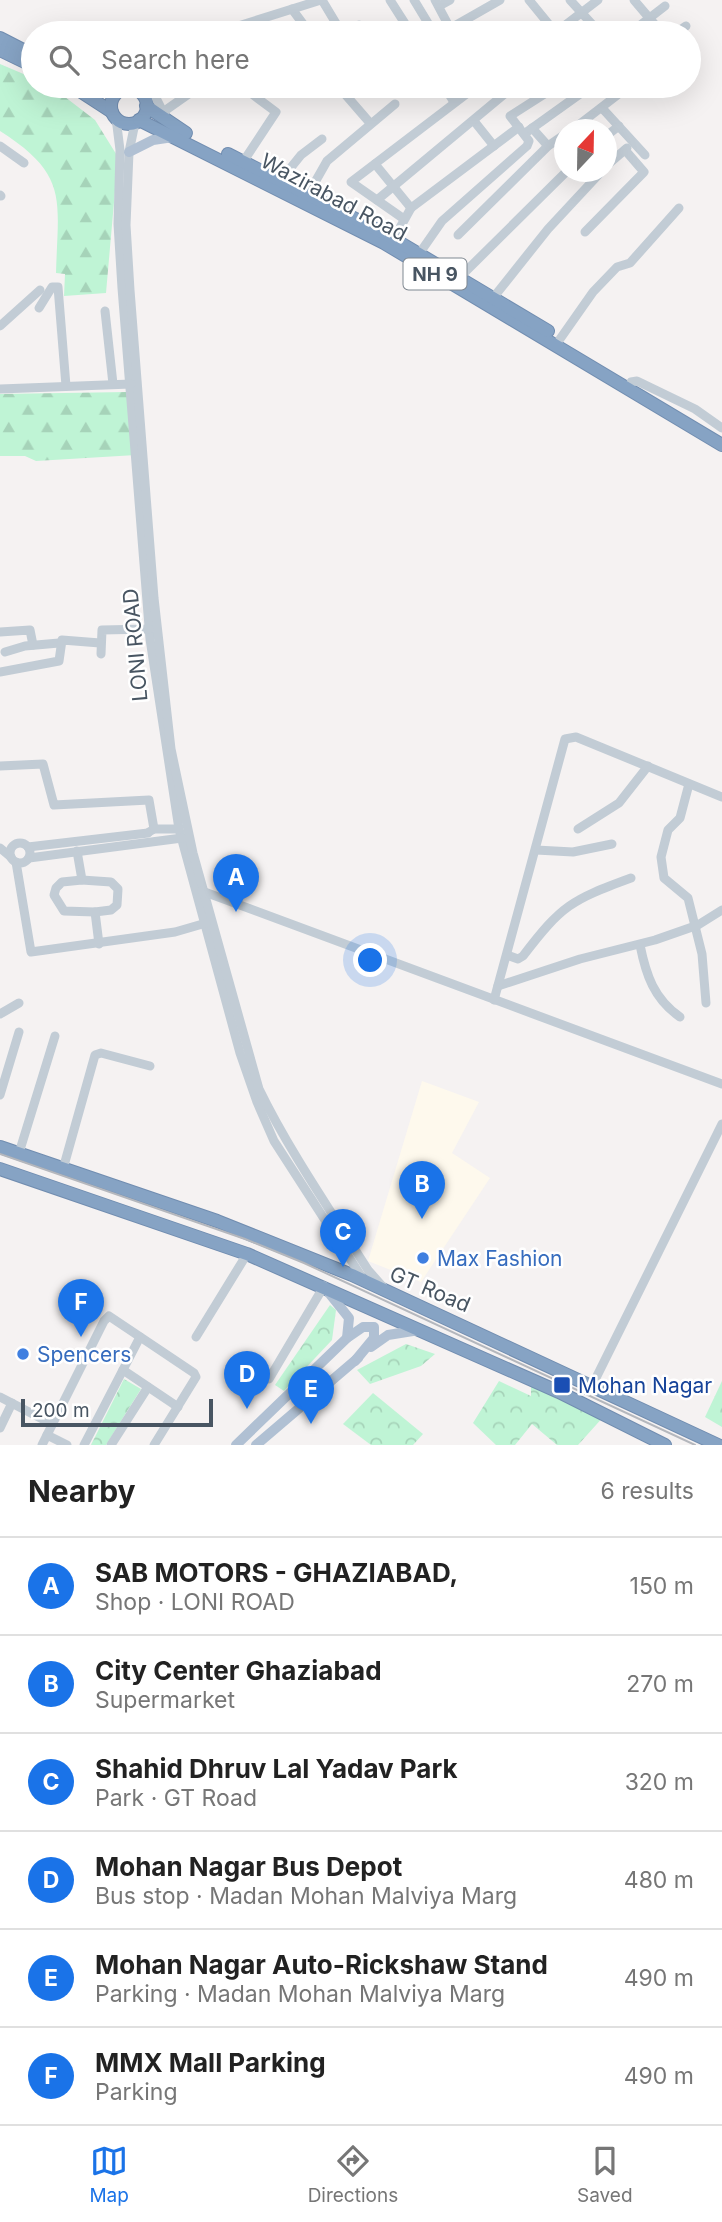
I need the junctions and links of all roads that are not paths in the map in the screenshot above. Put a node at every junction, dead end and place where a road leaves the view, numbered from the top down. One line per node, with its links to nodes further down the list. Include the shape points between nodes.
1 (321, 0): 12 (street); 17 (street)
2 (390, 0): 18 (street)
3 (414, 0): 19 (street)
4 (450, 0): 10 (street)
5 (500, 0): 21 (street)
6 (529, 0): 22 (street)
7 (569, 0): 13 (street)
8 (598, 0): 13 (street)
9 (639, 2): 14 (street)
10 (437, 3): 20 (street)
11 (665, 6): 14 (street)
12 (292, 9): 15 (street); 16 (street)
13 (583, 13): 23 (street); 24 (street)
14 (649, 18): 25 (street); 26 (street)
15 (254, 21)
16 (301, 21)
17 (334, 21)
18 (403, 21)
19 (427, 21)
20 (447, 21)
21 (467, 21)
22 (546, 21)
23 (572, 21)
24 (590, 21)
25 (645, 21)
26 (652, 21)
27 (0, 38): 28 (highway)
28 (21, 49)
29 (0, 50): 30 (highway)
30 (21, 60)
31 (89, 98): 48 (highway)
32 (113, 98): 48 (highway)
33 (143, 98): 46 (highway)
34 (156, 98): 49 (street)
35 (187, 98): 49 (street)
36 (257, 98): 67 (street, via 276,112)
37 (349, 98): 53 (street)
38 (451, 98): 44 (street)
39 (460, 98): 44 (street)
40 (500, 98): 52 (street)
41 (539, 98): 55 (street, via 510,117)
42 (573, 98): 55 (street)
43 (614, 98): 47 (street)
44 (454, 102): 69 (street)
45 (395, 104): 53 (street)
46 (146, 106): 49 (highway, Wazirabad Road / NH 9); 51 (highway)
47 (602, 108): 50 (street); 54 (street)
48 (114, 115): 51 (highway, via 127,124); 64 (street)
49 (165, 118): 67 (highway, Wazirabad Road / NH 9)
50 (587, 119)
51 (137, 121): 56 (highway, Wazirabad Road / NH 9); 64 (street)
52 (474, 121): 61 (street); 73 (street)
53 (370, 122): 74 (street, via 327,161)
54 (619, 126): 59 (street)
55 (525, 130): 61 (street); 62 (street); 82 (street, via 527,146 442,221)
56 (176, 137): 64 (main road, via 153,140); 74 (highway, Wazirabad Road / NH 9)
57 (322, 139): 70 (street, via 301,155)
58 (554, 142): 62 (street)
59 (633, 142): 63 (street); 65 (street)
60 (0, 145): 68 (street)
61 (494, 146): 76 (street)
62 (548, 146): 80 (street)
63 (625, 150): 66 (street); 79 (street, via 644,172)
64 (126, 155): 84 (street, LONI ROAD); 84 (street, LONI ROAD, via 118,224)
65 (645, 155)
66 (617, 157)
67 (243, 162): 70 (highway, Wazirabad Road / NH 9)
68 (24, 163)
69 (374, 164): 73 (street); 75 (street, via 351,183)
70 (280, 181): 74 (highway, Wazirabad Road / NH 9)
71 (556, 182): 83 (street)
72 (592, 182): 86 (street)
73 (393, 186): 75 (street); 76 (street)
74 (306, 198): 81 (highway, Wazirabad Road / NH 9)
75 (377, 201): 78 (street)
76 (411, 208): 78 (street)
77 (679, 208): 90 (street, via 630,263 617,267 593,292)
78 (404, 219): 81 (street)
79 (585, 232)
80 (458, 235)
81 (391, 243): 82 (highway, Wazirabad Road / NH 9); 98 (highway, Wazirabad Road / NH 9)
82 (419, 254): 83 (highway, Wazirabad Road / NH 9)
83 (459, 278): 86 (highway, Wazirabad Road / NH 9)
84 (125, 280): 93 (street, LONI ROAD); 123 (street, LONI ROAD, via 164,697)
85 (40, 290): 89 (street)
86 (493, 298): 90 (highway, Wazirabad Road / NH 9)
87 (39, 308): 94 (street, via 52,287 58,287)
88 (105, 311): 92 (street)
89 (0, 326)
90 (560, 338): 91 (highway, Wazirabad Road / NH 9)
91 (631, 382): 96 (street, via 674,398); 97 (highway, Wazirabad Road / NH 9)
92 (113, 384): 93 (street); 94 (street)
93 (131, 384): 99 (street, LONI ROAD)
94 (66, 386): 95 (street)
95 (0, 389)
96 (722, 428)
97 (722, 435)
98 (722, 445)
99 (149, 629): 102 (street, via 102,629); 112 (street, LONI ROAD)
100 (0, 632): 103 (street, via 30,630)
101 (59, 643): 102 (street); 103 (street); 106 (street, via 59,662)
102 (100, 643): 105 (street)
103 (33, 645): 104 (street)
104 (5, 652)
105 (101, 654)
106 (0, 672)
107 (0, 766): 113 (street, via 43,764 54,804 149,800)
108 (648, 766): 109 (street); 111 (street, via 620,803); 117 (street, via 576,737 565,739)
109 (689, 784): 110 (street); 127 (street, via 680,818 668,830 661,857 664,878 688,898)
110 (722, 797)
111 (578, 829)
112 (181, 834): 113 (street); 123 (street, LONI ROAD)
113 (155, 835): 115 (street); 118 (street)
114 (612, 844): 117 (street, via 573,852)
115 (28, 847): 119 (street); 120 (street, via 13,845)
116 (0, 849): 120 (street)
117 (536, 850): 130 (street)
118 (77, 851): 119 (street); 122 (street)
119 (29, 858): 120 (street, via 22,863)
120 (14, 860): 128 (street, via 30,950)
121 (631, 878): 130 (street, via 578,898 558,913 523,956)
122 (82, 880): 125 (street, via 111,882 118,889 117,905); 125 (street, via 61,882 56,888 57,905 64,911)
123 (200, 891): 126 (street, LONI ROAD); 132 (street); 135 (street, LONI ROAD)
124 (722, 910): 127 (street)
125 (94, 912): 128 (street)
126 (206, 923): 128 (street); 135 (street, LONI ROAD)
127 (694, 927): 129 (street); 134 (street, via 702,954)
128 (99, 944)
129 (640, 945): 131 (street); 137 (street, via 652,985)
130 (507, 955): 131 (street)
131 (498, 986): 132 (street)
132 (494, 1000): 142 (street)
133 (19, 1003): 136 (street)
134 (706, 1003)
135 (233, 1011): 144 (street, LONI ROAD)
136 (0, 1014)
137 (680, 1017)
138 (19, 1032): 140 (street)
139 (55, 1036): 147 (street)
140 (4, 1065): 143 (street)
141 (150, 1066): 148 (street, via 95,1055)
142 (722, 1084)
143 (0, 1095)
144 (269, 1121): 151 (street, via 300,1184); 153 (street, via 290,1141 368,1270)
145 (722, 1124): 162 (street)
146 (0, 1147): 147 (highway, GT Road)
147 (19, 1153): 148 (highway, GT Road)
148 (63, 1168): 151 (highway, GT Road, via 216,1221)
149 (0, 1169): 150 (highway, GT Road)
150 (247, 1254): 152 (highway, GT Road); 156 (street)
151 (364, 1281): 153 (highway, GT Road)
152 (323, 1287): 154 (highway, GT Road); 157 (main road, via 349,1318); 161 (street)
153 (389, 1294): 162 (highway, GT Road)
154 (419, 1330): 158 (main road, via 388,1335); 178 (highway, GT Road)
155 (140, 1337): 159 (street); 167 (street, via 195,1375); 168 (street, via 106,1318)
156 (196, 1337)
157 (348, 1338): 158 (main road, via 363,1327 376,1332); 160 (main road)
158 (355, 1361): 164 (main road)
159 (123, 1370): 163 (street); 173 (street)
160 (307, 1377): 164 (main road); 176 (main road)
161 (269, 1379)
162 (593, 1384): 179 (highway, GT Road)
163 (148, 1387): 167 (street); 174 (street)
164 (319, 1391): 177 (main road)
165 (0, 1397): 166 (street)
166 (12, 1403): 168 (street); 169 (street)
167 (178, 1407): 175 (street)
168 (52, 1424): 170 (street)
169 (0, 1428)
170 (47, 1435): 171 (street); 172 (street)
171 (42, 1445)
172 (67, 1445)
173 (84, 1445)
174 (111, 1445)
175 (154, 1445)
176 (236, 1445)
177 (256, 1445)
178 (665, 1445)
179 (718, 1445)

